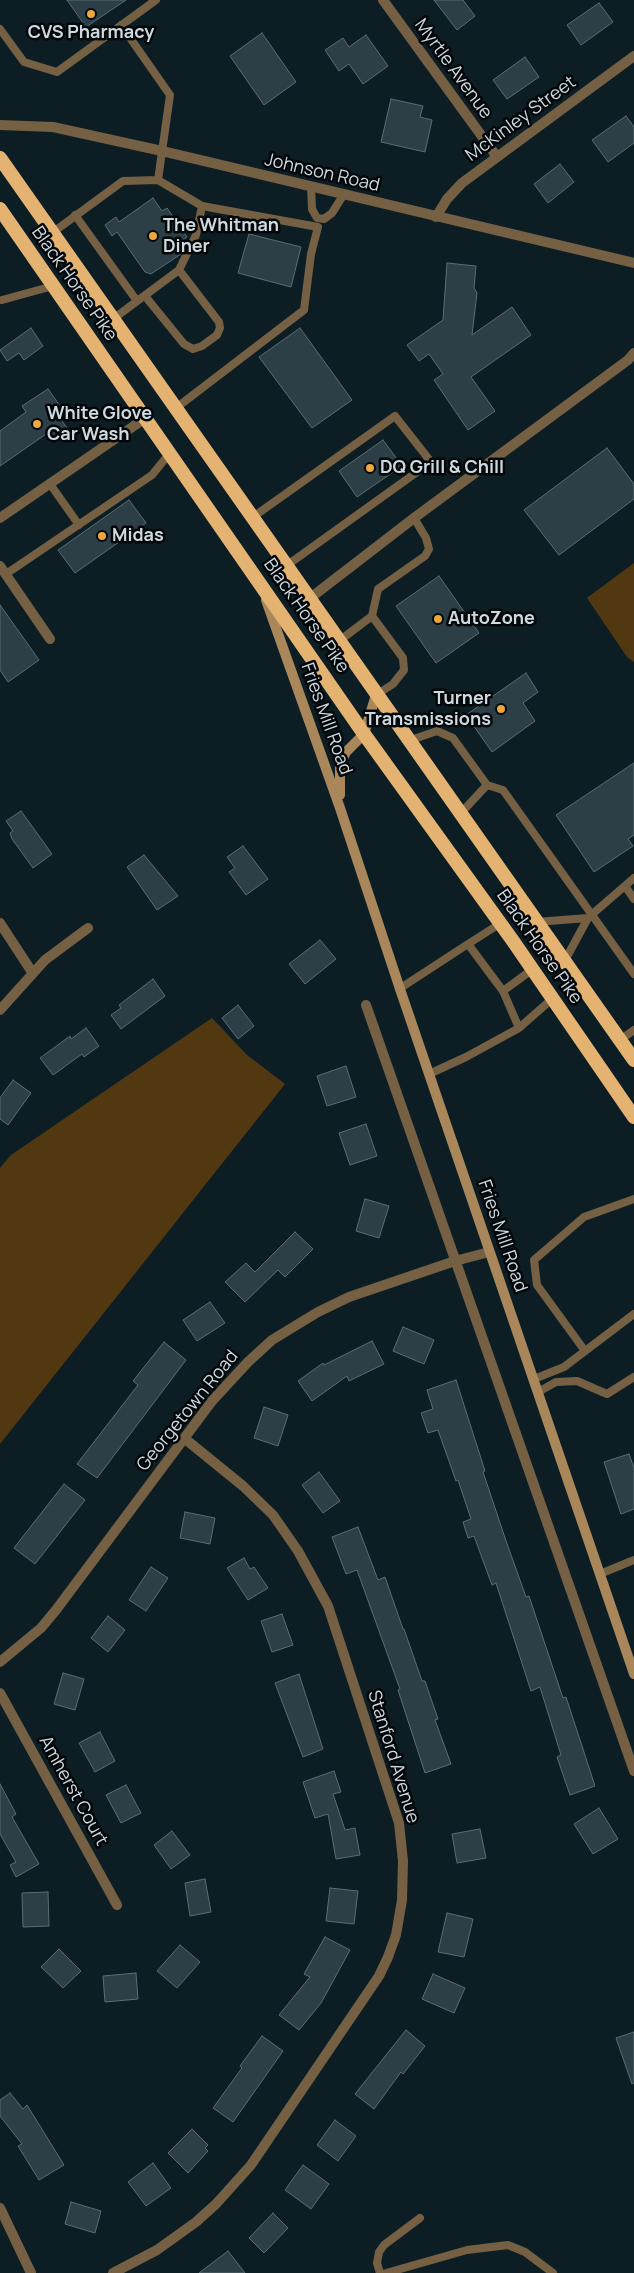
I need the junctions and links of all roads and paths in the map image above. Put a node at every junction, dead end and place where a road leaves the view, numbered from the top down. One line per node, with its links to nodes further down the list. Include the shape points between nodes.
1 (156, 0): 3 (lane)
2 (383, 0): 8 (street, Myrtle Avenue)
3 (121, 26): 4 (lane, via 57,72 24,62); 7 (lane, via 170,94)
4 (0, 29)
5 (634, 56): 8 (street, McKinley Street)
6 (0, 124): 7 (street, Johnson Road, via 53,127)
7 (162, 151): 10 (lane); 11 (street, Johnson Road)
8 (497, 157): 16 (street, McKinley Street, via 462,183)
9 (0, 158): 18 (highway, Black Horse Pike)
10 (158, 180): 13 (lane); 15 (lane, via 123,181)
11 (311, 186): 12 (street, Johnson Road); 17 (lane, via 312,209)
12 (344, 194): 16 (street, Johnson Road); 17 (lane, via 332,213)
13 (202, 206): 17 (lane); 20 (lane, via 196,235)
14 (0, 209): 21 (highway, Black Horse Pike)
15 (75, 215): 18 (lane); 24 (lane)
16 (436, 216): 19 (street, Johnson Road)
17 (319, 222): 27 (lane, via 311,254 304,310)
18 (52, 232): 25 (highway, Black Horse Pike)
19 (634, 263)
20 (179, 270): 22 (lane); 22 (lane, via 219,322 216,335 202,346 193,349 184,344)
21 (53, 286): 23 (lane); 28 (highway, Black Horse Pike)
22 (145, 296): 24 (lane)
23 (1, 301)
24 (137, 301): 25 (lane)
25 (113, 319): 27 (highway, Black Horse Pike)
26 (634, 353): 33 (street)
27 (176, 408): 31 (highway, Black Horse Pike)
28 (144, 418): 29 (highway, Black Horse Pike); 30 (street)
29 (169, 454): 34 (lane, via 152,475); 37 (highway, Black Horse Pike)
30 (50, 484): 32 (street); 34 (lane)
31 (253, 517): 35 (highway, Black Horse Pike); 35 (lane, via 396,416 431,462)
32 (0, 518)
33 (414, 518): 38 (street); 39 (lane, via 429,549 425,556 378,589)
34 (79, 525): 36 (lane)
35 (286, 566): 38 (highway, Black Horse Pike)
36 (3, 570): 40 (street)
37 (261, 584): 43 (highway, Black Horse Pike); 46 (main road, Fries Mill Road)
38 (309, 599): 41 (highway, Black Horse Pike)
39 (372, 616): 41 (lane); 42 (lane, via 403,658 404,670 393,684)
40 (50, 639)
41 (339, 641): 42 (highway, Black Horse Pike)
42 (376, 695): 43 (main road, Fries Mill Road); 44 (highway, Black Horse Pike)
43 (364, 734): 46 (main road, Fries Mill Road, via 346,752 340,765); 54 (highway, Black Horse Pike)
44 (408, 740): 45 (lane, via 437,731 453,738); 47 (highway, Black Horse Pike)
45 (487, 785): 47 (lane); 51 (lane, via 503,790)
46 (340, 808): 61 (main road, Fries Mill Road)
47 (460, 814): 52 (highway, Black Horse Pike)
48 (634, 878): 49 (lane)
49 (625, 886): 50 (lane); 51 (lane)
50 (634, 899)
51 (590, 916): 52 (lane); 57 (lane); 60 (lane)
52 (536, 922): 57 (highway, Black Horse Pike)
53 (0, 923): 59 (street)
54 (501, 924): 56 (lane); 58 (highway, Black Horse Pike)
55 (88, 928): 59 (street)
56 (468, 944): 61 (lane); 62 (lane)
57 (564, 962): 68 (highway, Black Horse Pike)
58 (532, 970): 62 (lane); 63 (highway, Black Horse Pike)
59 (32, 972): 65 (street)
60 (634, 974)
61 (399, 988): 70 (main road, Fries Mill Road)
62 (503, 991): 66 (lane)
63 (552, 999): 66 (lane); 71 (highway, Black Horse Pike)
64 (366, 1005): 76 (street)
65 (0, 1010)
66 (519, 1028): 70 (lane)
67 (634, 1030): 68 (lane)
68 (620, 1040): 69 (highway, Black Horse Pike)
69 (634, 1060)
70 (429, 1074): 75 (main road, Fries Mill Road)
71 (617, 1093): 72 (highway); 73 (highway, Black Horse Pike)
72 (634, 1100)
73 (634, 1117)
74 (634, 1199): 78 (lane, via 584,1217 534,1260 537,1284)
75 (490, 1252): 76 (street, Georgetown Road); 80 (main road, Fries Mill Road)
76 (455, 1261): 82 (street, Georgetown Road, via 341,1300 285,1331 235,1375); 88 (street)
77 (634, 1314): 78 (lane)
78 (585, 1351): 80 (lane, via 564,1367)
79 (634, 1377): 81 (lane, via 607,1394 577,1381 556,1382)
80 (534, 1379): 81 (main road, Fries Mill Road)
81 (538, 1392): 84 (main road, Fries Mill Road)
82 (184, 1438): 85 (street, Georgetown Road, via 56,1610 35,1633); 93 (street, Stanford Avenue, via 243,1486 273,1516 298,1551 328,1606 398,1823 403,1861 402,1900 396,1935 378,1976 268,2143 216,2204 190,2227 157,2250)
83 (634, 1560): 84 (lane)
84 (600, 1574): 86 (main road, Fries Mill Road)
85 (0, 1662)
86 (634, 1674)
87 (0, 1693): 89 (street, Amherst Court)
88 (634, 1772)
89 (116, 1905)
90 (0, 2208): 92 (street)
91 (420, 2218): 94 (lane, via 384,2245 377,2263)
92 (31, 2273)
93 (114, 2273)
94 (380, 2273)
95 (386, 2273): 96 (lane, via 468,2250 508,2245 525,2252)
96 (553, 2273)

